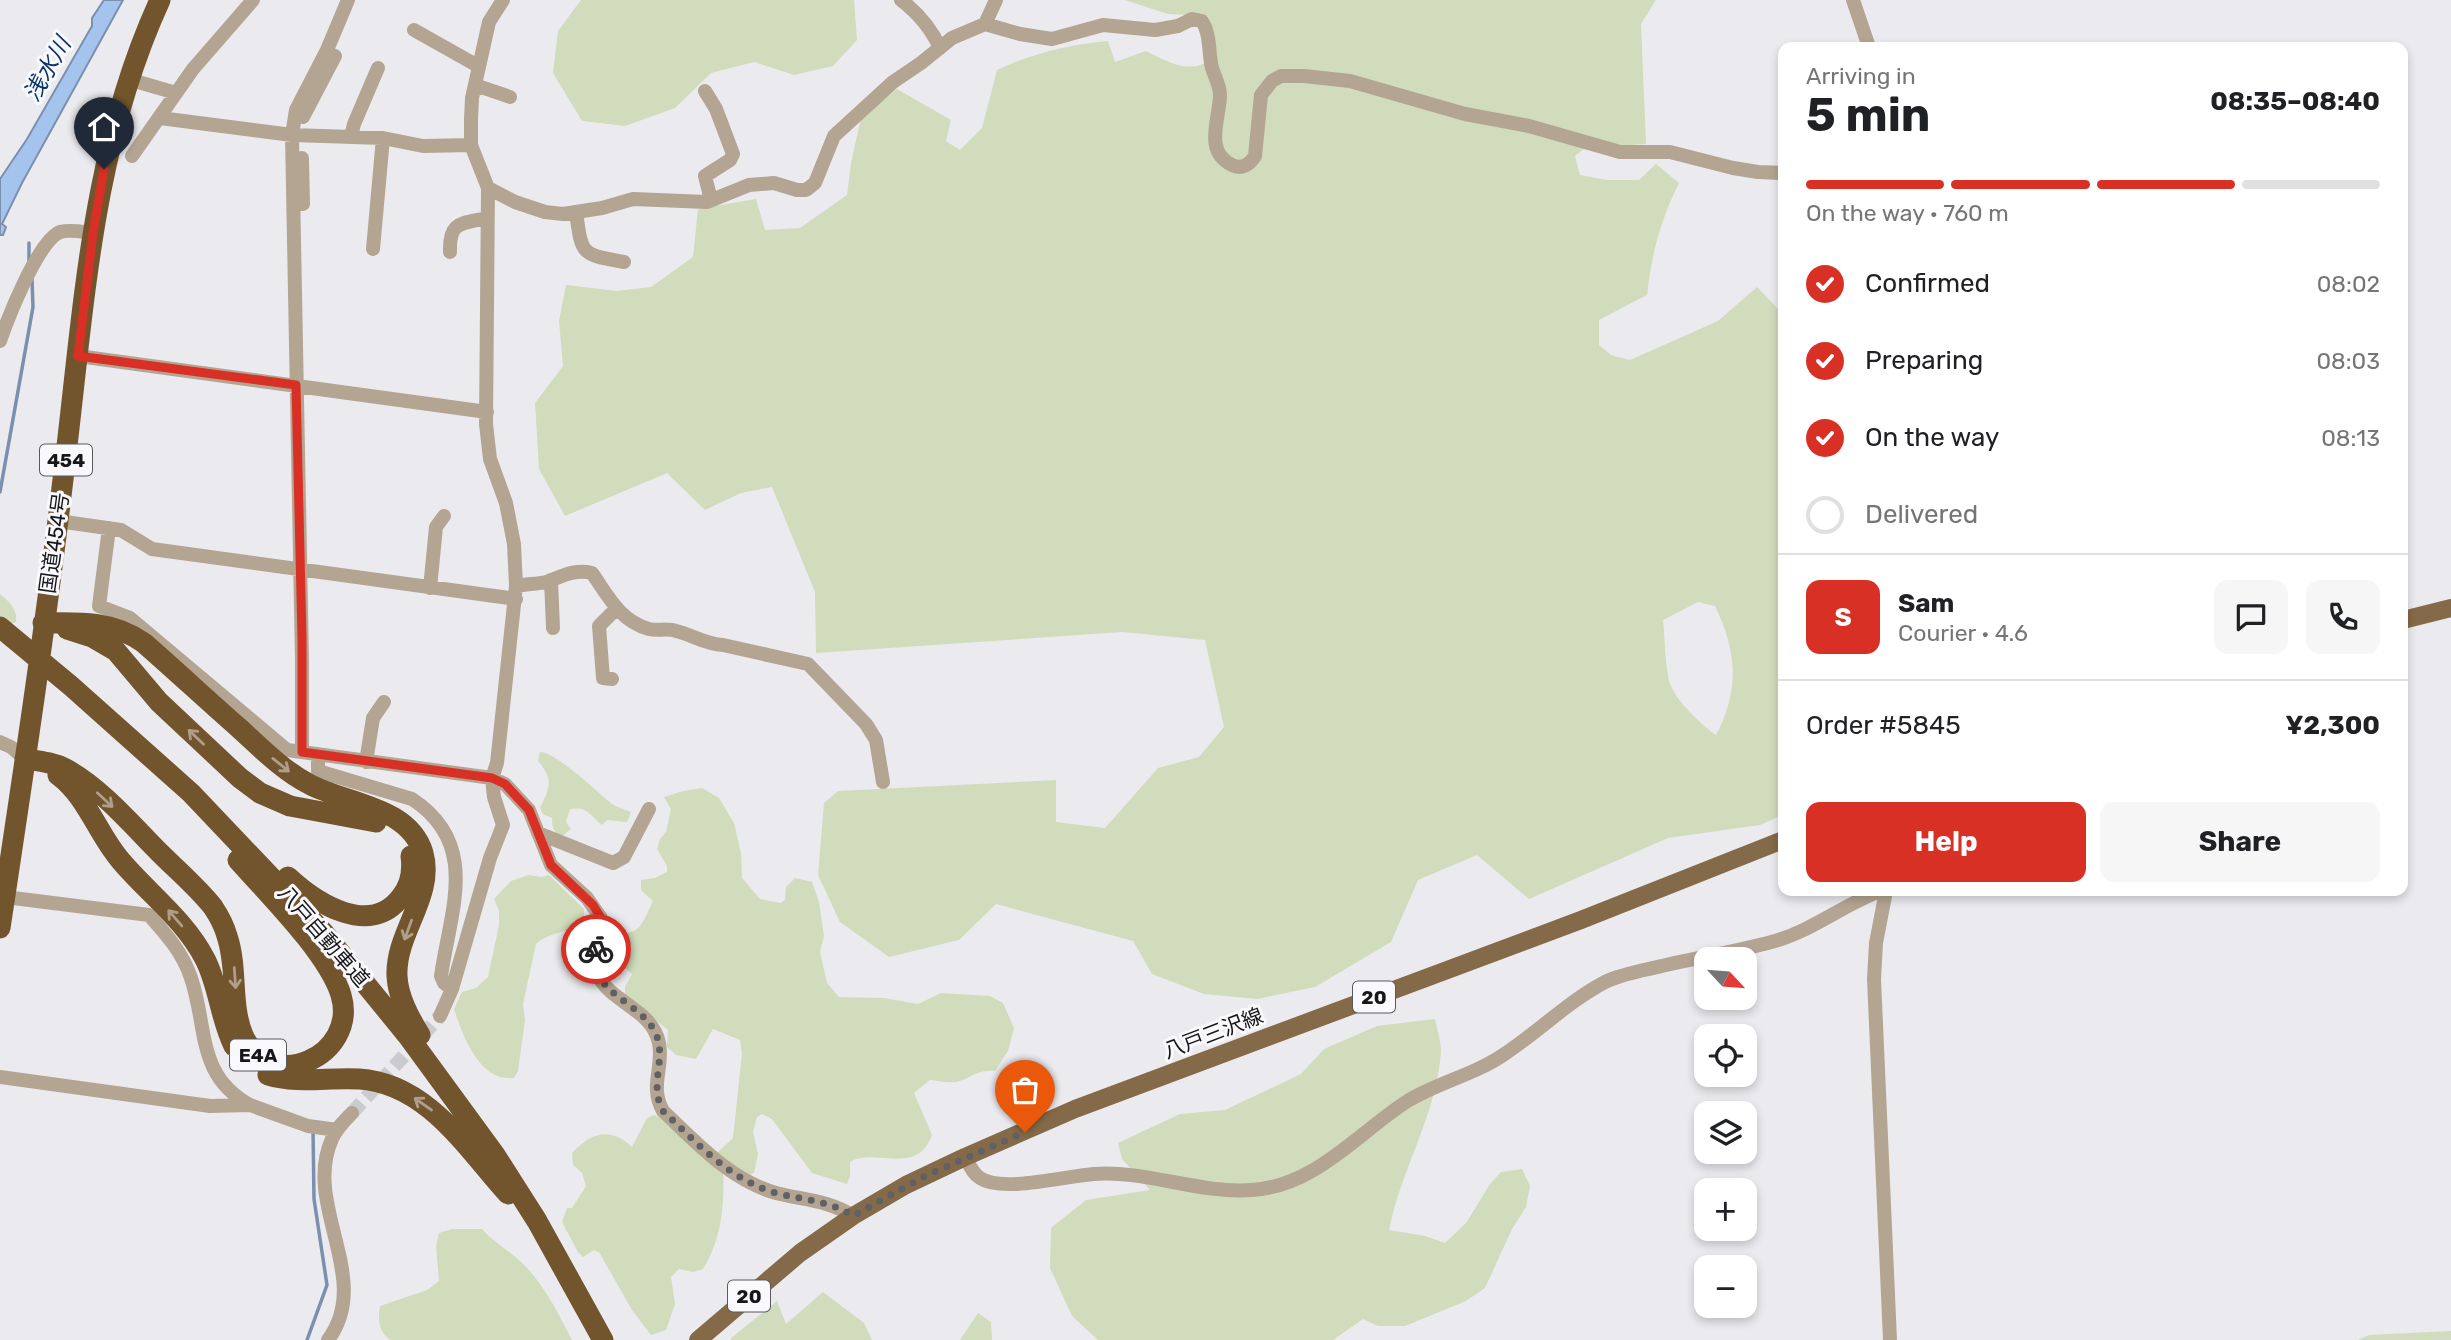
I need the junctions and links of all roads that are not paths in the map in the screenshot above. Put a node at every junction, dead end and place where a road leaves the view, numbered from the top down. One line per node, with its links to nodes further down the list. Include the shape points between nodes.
1 (160, 0): 15 (highway, 国道454号 / 454)
2 (253, 0): 18 (street)
3 (348, 0): 21 (street, via 296,110)
4 (503, 0): 13 (street, via 489,22)
5 (901, 0): 11 (street, via 924,21)
6 (996, 0): 8 (street)
7 (1853, 0): 10 (street)
8 (985, 24): 11 (street); 26 (street, via 1052,39 1103,25 1155,30 1202,20 1220,95 1213,132 1222,158 1233,166 1249,164 1255,156 1261,95 1272,81 1281,76 1304,76 1350,81 1620,152 1670,152 1745,170)
9 (414, 30): 13 (street)
10 (1867, 42)
11 (940, 48): 28 (street, via 892,82 834,136 815,183 806,190 774,183 749,185)
12 (335, 56): 21 (street)
13 (478, 66): 16 (street)
14 (378, 68): 22 (street)
15 (128, 79): 18 (street); 32 (highway, 国道454号 / 454)
16 (475, 85): 19 (street); 24 (street)
17 (705, 91): 28 (street, via 733,155 705,176)
18 (176, 93): 20 (street)
19 (510, 97)
20 (160, 118): 21 (street); 25 (street)
21 (296, 135): 22 (street); 29 (street); 38 (street)
22 (351, 137): 23 (street)
23 (383, 138): 24 (street, via 423,146); 33 (street)
24 (471, 145): 27 (street)
25 (132, 156)
26 (1778, 173)
27 (488, 188): 30 (street, via 545,212); 31 (street)
28 (711, 200): 30 (street, via 633,198)
29 (303, 204)
30 (576, 212): 35 (street, via 581,246 591,256)
31 (487, 218): 34 (street, via 454,229 449,236); 39 (street)
32 (93, 233): 36 (street, via 69,230 48,242); 37 (highway, 国道454号 / 454)
33 (373, 249)
34 (450, 252)
35 (624, 262)
36 (0, 341)
37 (78, 356): 38 (street); 41 (highway, 国道454号 / 454)
38 (296, 385): 39 (street); 43 (street)
39 (487, 412): 46 (street, via 490,459 514,544)
40 (444, 516): 45 (street, via 436,527)
41 (58, 521): 42 (street); 50 (highway, 国道454号 / 454)
42 (109, 528): 43 (street, via 152,549); 58 (street, via 99,606 130,618 288,750)
43 (301, 570): 45 (street); 58 (street)
44 (551, 580): 46 (street); 47 (street, via 569,573 592,573); 52 (street)
45 (430, 588): 46 (street)
46 (516, 592): 62 (street)
47 (617, 608): 54 (street, via 599,626 603,678); 63 (street, via 634,623 651,629 674,630 709,644 808,664 866,724 876,740)
48 (2451, 608): 49 (main road)
49 (2408, 616)
50 (43, 623): 60 (highway, 国道454号 / 454); 64 (highway, E4A, one-way to 50, via 298,887 335,909 376,914 400,900 409,883 411,856 396,834 368,819 299,808 260,793 159,702 116,651 92,637); 78 (highway, E4A, one-way to 78, via 91,623 133,635 285,769 318,789 384,812 410,831 421,847 425,878 399,956 398,985 410,1017)
51 (0, 627): 55 (highway, 八戸自動車道 / E4A)
52 (552, 628)
53 (0, 637): 55 (highway, 八戸自動車道 / E4A)
54 (612, 679)
55 (69, 690): 64 (highway, 八戸自動車道 / E4A)
56 (384, 702): 61 (street, via 373,718)
57 (0, 742): 60 (street)
58 (302, 752): 59 (street)
59 (318, 754): 61 (street); 72 (street, via 318,771 412,799 426,808 446,833 455,862 456,900 441,976)
60 (25, 759): 64 (highway, E4A, one-way to 64, via 58,765 89,785 214,909 232,952 241,1030 254,1052 280,1065 299,1065 316,1058 331,1045 341,1027 343,1003 335,981 299,929); 70 (highway, 国道454号 / 454); 80 (highway, E4A, one-way to 60, via 444,1121 411,1096 359,1079 288,1080 249,1065 232,1042 211,972 196,943 120,860 68,783)
61 (366, 762): 62 (street)
62 (492, 778): 66 (street, via 520,799); 72 (street, via 503,825)
63 (883, 782)
64 (183, 790): 78 (highway, 八戸自動車道 / E4A, via 323,932 408,1035); 80 (highway, 八戸自動車道 / E4A, via 326,947 437,1088)
65 (649, 809): 66 (street, via 624,857 613,863)
66 (538, 833): 81 (street, via 551,865 601,918 594,959 603,984 645,1017 656,1032 655,1090 663,1111 728,1171 775,1192 829,1204)
67 (1778, 842): 79 (main road, 八戸三沢線 / 20, via 1076,1110)
68 (1866, 896): 79 (street, via 1777,940 1607,981 1506,1054 1406,1102 1305,1175 1279,1184 1252,1190 1186,1186 1143,1176 1098,1173 993,1185 976,1176)
69 (1885, 896): 86 (street, via 1874,979)
70 (5, 897): 71 (highway, 国道454号 / 454); 75 (street, via 149,915 170,939 191,976 203,1041 214,1070 229,1091)
71 (0, 928)
72 (452, 989): 73 (street)
73 (440, 1016)
74 (0, 1077): 75 (street, via 210,1106)
75 (250, 1105): 77 (street, via 307,1126)
76 (352, 1114): 77 (street)
77 (337, 1130): 83 (street, via 327,1152 324,1189 344,1280 338,1325)
78 (495, 1155): 82 (highway, 八戸自動車道 / E4A)
79 (965, 1157): 81 (main road, 八戸三沢線 / 20)
80 (520, 1207): 82 (highway, 八戸自動車道 / E4A)
81 (853, 1216): 85 (main road, 八戸三沢線 / 20, via 800,1253)
82 (582, 1302): 84 (highway, 八戸自動車道 / E4A)
83 (328, 1340)
84 (603, 1340)
85 (698, 1340)
86 (1890, 1340)

